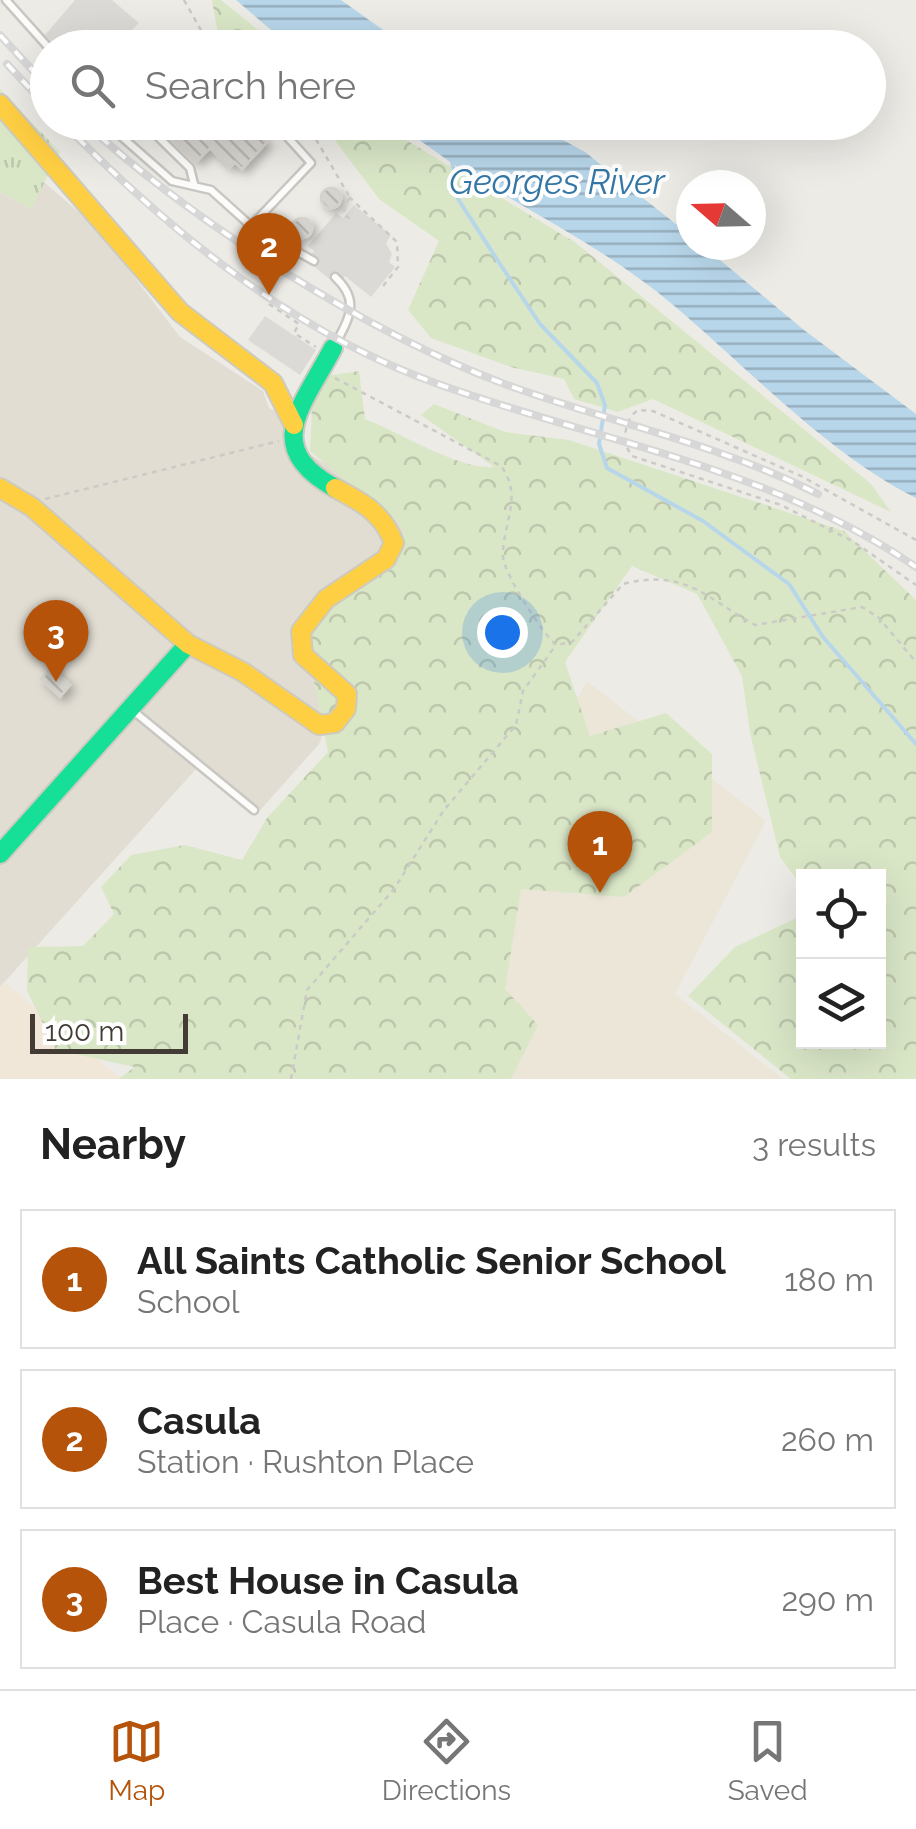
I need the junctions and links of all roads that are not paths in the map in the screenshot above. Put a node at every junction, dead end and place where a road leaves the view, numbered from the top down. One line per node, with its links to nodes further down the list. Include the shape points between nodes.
1 (6, 0): 2 (lane)
2 (33, 30)
3 (0, 104): 4 (street)
4 (30, 139)
5 (31, 140): 14 (street, via 180,312 273,383)
6 (125, 140): 9 (lane, via 172,181)
7 (161, 140): 9 (lane, via 190,168)
8 (290, 140): 10 (lane, via 311,163)
9 (194, 184): 10 (lane, via 211,190)
10 (251, 226): 11 (lane)
11 (314, 261)
12 (335, 277): 13 (lane, via 352,301)
13 (328, 350): 14 (street)
14 (292, 432): 16 (street, via 294,453 308,472 373,511 394,536 386,559 326,599 301,631 304,655 344,688 343,714 319,725 243,672)
15 (0, 488): 16 (street, via 48,520)
16 (188, 644): 17 (street)
17 (130, 708): 18 (lane); 19 (street)
18 (254, 810)
19 (0, 854)

